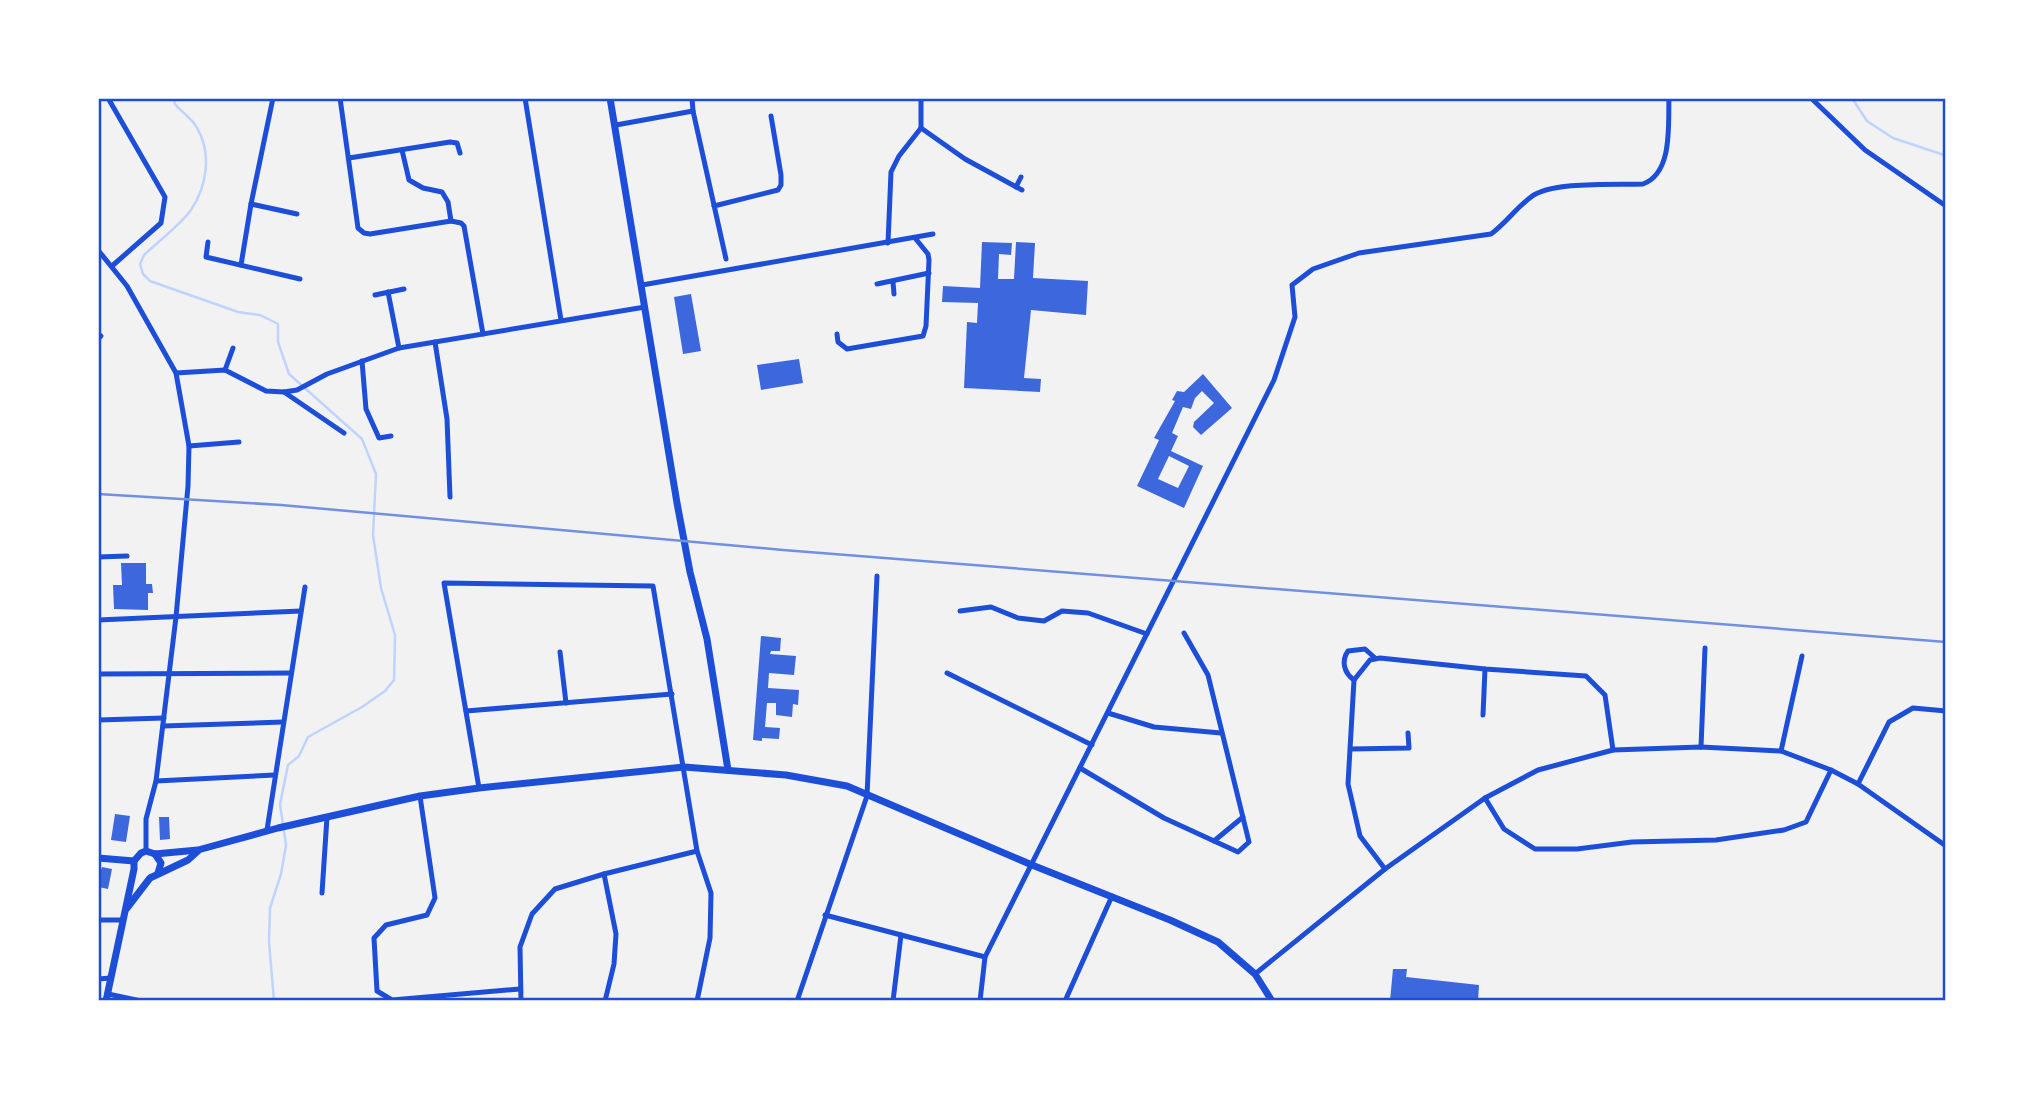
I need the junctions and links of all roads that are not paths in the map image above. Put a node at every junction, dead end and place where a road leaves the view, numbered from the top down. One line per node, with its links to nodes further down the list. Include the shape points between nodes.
1 (108, 98): 30 (street, via 165,197 161,223)
2 (273, 98): 18 (street)
3 (340, 98): 16 (street)
4 (525, 98): 41 (street)
5 (610, 98): 12 (street)
6 (692, 98): 10 (street)
7 (921, 98): 13 (street)
8 (1669, 98): 64 (street, via 1665,154 1662,169 1653,180 1554,187 1532,195 1491,234 1359,253 1313,269 1292,285 1295,317 1274,380)
9 (1811, 98): 20 (street, via 1865,150)
10 (693, 111): 12 (street); 19 (street)
11 (771, 116): 19 (street, via 780,188)
12 (616, 125): 35 (street)
13 (921, 128): 17 (street, via 1019,189); 26 (street, via 891,172)
14 (402, 150): 15 (street, via 450,142 457,143); 16 (street); 22 (street, via 409,180 442,192 449,202)
15 (460, 153)
16 (349, 158): 22 (street, via 360,231 370,234)
17 (1021, 177)
18 (251, 204): 21 (street); 29 (street)
19 (714, 206): 28 (street)
20 (1946, 206)
21 (297, 214)
22 (451, 220): 42 (street, via 464,226)
23 (933, 234): 24 (street)
24 (915, 238): 26 (street); 31 (street, via 928,254)
25 (208, 242): 29 (street, via 206,257)
26 (888, 243): 35 (street)
27 (98, 250): 30 (street)
28 (726, 259)
29 (241, 265): 32 (street)
30 (112, 266): 49 (street)
31 (929, 273): 33 (street); 43 (street, via 923,336 847,349 838,342)
32 (300, 279)
33 (893, 282): 34 (street); 38 (street)
34 (877, 284)
35 (642, 285): 40 (street)
36 (404, 289): 37 (street)
37 (388, 292): 39 (street); 46 (street)
38 (894, 293)
39 (374, 295)
40 (645, 307): 41 (street); 95 (street)
41 (561, 320): 42 (street)
42 (483, 334): 44 (street)
43 (837, 334)
44 (435, 342): 46 (street); 55 (street, via 447,419)
45 (233, 348): 48 (street)
46 (399, 348): 47 (street)
47 (362, 361): 50 (street); 52 (street, via 366,409 379,438)
48 (225, 370): 49 (street); 50 (street, via 266,391)
49 (176, 373): 54 (street)
50 (284, 392): 51 (street)
51 (344, 433)
52 (391, 436)
53 (239, 442): 54 (street)
54 (189, 446): 62 (street)
55 (450, 497)
56 (127, 556): 57 (street)
57 (98, 557)
58 (877, 576): 102 (street)
59 (305, 587): 60 (street)
60 (301, 611): 62 (street); 71 (street)
61 (960, 611): 64 (street, via 991,607 1018,618 1044,621 1062,611 1088,613)
62 (176, 617): 63 (street); 74 (street)
63 (98, 620)
64 (1147, 634): 80 (street)
65 (1184, 634): 86 (street, via 1208,675)
66 (1705, 648): 89 (street)
67 (560, 652): 77 (street)
68 (1802, 656): 92 (street)
69 (1375, 658): 70 (street); 75 (street); 75 (street, via 1365,649 1346,653 1344,668)
70 (1485, 669): 81 (street); 91 (street, via 1586,676 1605,695)
71 (291, 673): 74 (street); 84 (street)
72 (947, 673): 88 (street)
73 (98, 674): 74 (street)
74 (169, 676): 82 (street)
75 (1354, 680): 90 (street)
76 (672, 694): 77 (street); 78 (street, via 653,586 444,583); 93 (street)
77 (566, 703): 78 (street)
78 (466, 711): 100 (street)
79 (1946, 711): 99 (street, via 1913,708 1889,722)
80 (1108, 712): 86 (street, via 1154,727); 88 (street)
81 (1483, 715)
82 (164, 718): 83 (street); 85 (street)
83 (98, 720)
84 (283, 722): 85 (street); 97 (street)
85 (163, 726): 98 (street)
86 (1222, 733): 105 (street)
87 (1408, 733): 90 (street, via 1409,748)
88 (1092, 745): 94 (street)
89 (1701, 747): 91 (street); 92 (street)
90 (1351, 749): 116 (street, via 1348,784 1360,836)
91 (1613, 750): 103 (street, via 1538,770)
92 (1781, 751): 96 (street)
93 (684, 767): 95 (street); 100 (street); 110 (street)
94 (1080, 768): 107 (street, via 1164,818); 115 (street)
95 (728, 770): 102 (street, via 816,779)
96 (1831, 770): 99 (street); 103 (street, via 1806,822 1784,830 1716,840 1535,849 1504,829)
97 (275, 775): 98 (street); 106 (street)
98 (156, 781): 111 (street, via 146,819)
99 (1858, 784): 108 (street)
100 (479, 788): 101 (street)
101 (420, 796): 104 (street); 133 (street, via 435,898 427,915 386,925 374,938 377,991 392,1000)
102 (867, 796): 115 (street); 123 (street)
103 (1485, 798): 116 (street)
104 (327, 817): 106 (street); 120 (street)
105 (1242, 817): 107 (street); 107 (street, via 1249,842 1238,852)
106 (267, 830): 109 (street)
107 (1214, 841)
108 (1946, 846)
109 (198, 850): 112 (street); 117 (street)
110 (696, 851): 118 (street); 137 (street, via 711,893 710,938)
111 (146, 852): 112 (street); 114 (street)
112 (156, 854): 117 (street, via 161,863)
113 (98, 858): 114 (street)
114 (134, 865): 119 (street, via 139,876); 122 (street)
115 (1032, 865): 121 (street); 127 (street)
116 (1385, 869): 128 (street)
117 (158, 873): 119 (street)
118 (604, 874): 131 (street, via 555,889 532,914 520,947); 136 (street, via 616,934)
119 (150, 878): 122 (street)
120 (322, 893)
121 (1112, 897): 128 (street, via 1218,943); 141 (street)
122 (126, 909): 124 (street)
123 (825, 915): 126 (street); 138 (street)
124 (123, 919): 125 (street); 129 (street)
125 (98, 920)
126 (901, 935): 127 (street); 139 (street)
127 (985, 957): 140 (street)
128 (1255, 974): 142 (street)
129 (111, 978): 130 (street); 132 (street)
130 (98, 979)
131 (520, 989): 133 (street); 135 (street)
132 (107, 998): 134 (street)
133 (437, 999)
134 (141, 1001)
135 (521, 1001)
136 (605, 1001)
137 (697, 1001)
138 (797, 1001)
139 (892, 1001)
140 (980, 1001)
141 (1065, 1001)
142 (1272, 1001)

